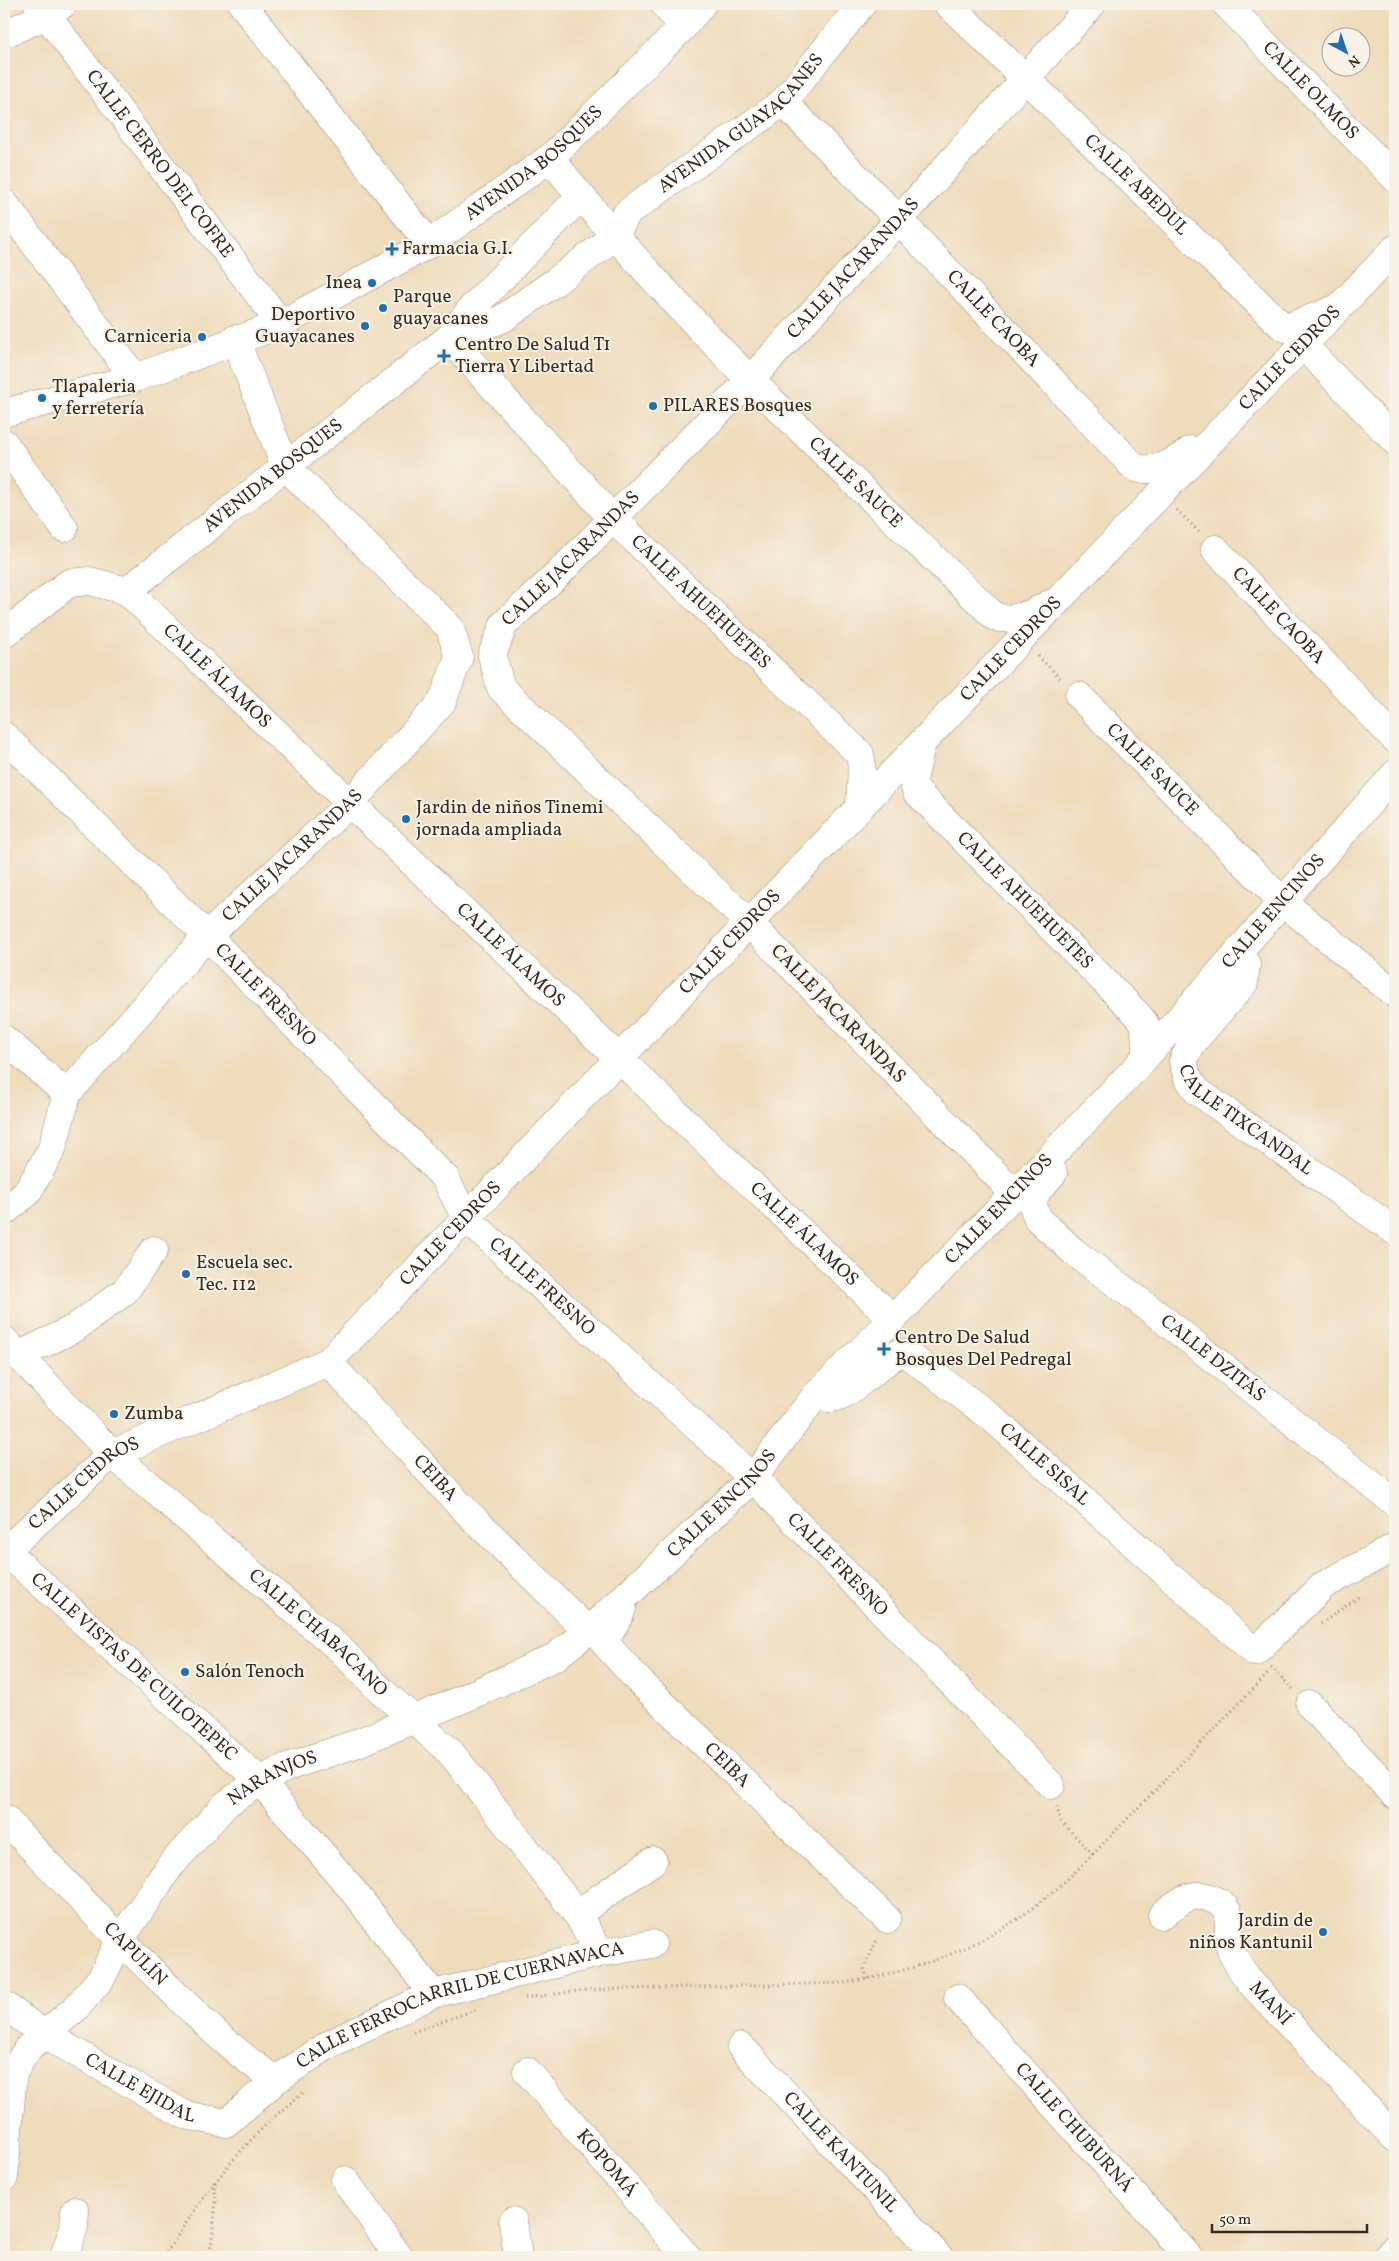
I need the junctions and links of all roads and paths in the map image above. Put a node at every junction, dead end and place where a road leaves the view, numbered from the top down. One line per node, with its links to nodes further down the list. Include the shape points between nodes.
1 (242, 4): 19 (street)
2 (664, 4): 9 (street)
3 (702, 4): 9 (street, AVENIDA BOSQUES)
4 (862, 4): 12 (street, AVENIDA GUAYACANES)
5 (948, 4): 11 (street, CALLE ABEDUL)
6 (1092, 4): 11 (street, CALLE JACARANDAS)
7 (1226, 4): 14 (street, CALLE OLMOS)
8 (50, 7): 10 (street); 22 (street, CALLE CERRO DEL COFRE)
9 (683, 27): 13 (street, AVENIDA BOSQUES)
10 (4, 34)
11 (1025, 80): 17 (street, CALLE JACARANDAS); 21 (street, CALLE ABEDUL, via 1280,324 1286,328)
12 (782, 102): 17 (street, CALLE CAOBA); 18 (street, AVENIDA GUAYACANES, via 627,213)
13 (550, 158): 15 (street, CALLE SAUCE); 19 (street, AVENIDA BOSQUES)
14 (1395, 178)
15 (581, 196): 18 (street, CALLE SAUCE); 23 (street, AVENIDA BOSQUES, via 471,309)
16 (4, 203): 26 (street)
17 (900, 220): 27 (street, CALLE JACARANDAS); 29 (street, CALLE CAOBA, via 1136,468 1147,470 1165,466)
18 (614, 237): 23 (street, via 502,319); 27 (street, CALLE SAUCE)
19 (429, 244): 22 (street, AVENIDA BOSQUES)
20 (1395, 249): 21 (street, CALLE CEDROS)
21 (1338, 308): 25 (street, CALLE CEDROS)
22 (280, 324): 24 (street, AVENIDA BOSQUES)
23 (449, 338): 32 (street, AVENIDA BOSQUES); 34 (street, CALLE AHUEHUETES)
24 (235, 339): 26 (street, AVENIDA BOSQUES); 32 (street, CALLE JACARANDAS)
25 (1303, 345): 29 (street, CALLE CEDROS); 30 (street)
26 (135, 378): 28 (street, AVENIDA BOSQUES)
27 (750, 380): 34 (street, CALLE JACARANDAS); 38 (street, CALLE SAUCE, via 995,617 1005,620 1025,616)
28 (4, 413)
29 (1221, 430): 33 (street, CALLE CEDROS)
30 (1395, 441)
31 (4, 443): 35 (street)
32 (285, 466): 37 (street, AVENIDA BOSQUES); 46 (street, CALLE JACARANDAS, via 450,628 459,656 442,702)
33 (1160, 494): 36 (path); 38 (street, CALLE CEDROS)
34 (613, 519): 47 (street, CALLE AHUEHUETES, via 860,754 863,770); 49 (street, CALLE JACARANDAS, via 504,624 492,655 501,688)
35 (64, 528)
36 (1215, 549): 43 (street, CALLE CAOBA)
37 (127, 591): 39 (street, via 90,581 69,583); 46 (street, CALLE ÁLAMOS)
38 (1061, 597): 40 (street, CALLE CEDROS)
39 (4, 634)
40 (1020, 640): 41 (path); 44 (street, CALLE CEDROS)
41 (1078, 696): 48 (street, CALLE SAUCE)
42 (4, 736): 50 (street, CALLE FRESNO)
43 (1395, 739)
44 (922, 743): 47 (street, CALLE CEDROS); 54 (street, CALLE AHUEHUETES, via 913,780 916,791 1138,1015 1145,1024)
45 (1395, 774): 48 (street, CALLE ENCINOS)
46 (350, 803): 50 (street, CALLE JACARANDAS); 55 (street, CALLE ÁLAMOS)
47 (860, 807): 49 (street, CALLE CEDROS)
48 (1283, 902): 51 (street, CALLE ENCINOS); 52 (street, CALLE SAUCE)
49 (749, 923): 55 (street, CALLE CEDROS); 57 (street, CALLE JACARANDAS)
50 (207, 936): 56 (street, CALLE JACARANDAS); 59 (street, CALLE FRESNO, via 445,1178)
51 (1239, 954): 54 (street, CALLE ENCINOS); 60 (street, CALLE TIXCANDAL, via 1246,964 1244,983 1192,1043 1183,1061 1187,1076 1197,1091)
52 (1395, 994)
53 (5, 1042): 56 (street)
54 (1146, 1056): 57 (street, CALLE ENCINOS, via 1093,1111)
55 (619, 1058): 59 (street, CALLE CEDROS); 62 (street, CALLE ÁLAMOS)
56 (67, 1094): 58 (street, via 52,1149 27,1193)
57 (1024, 1202): 62 (street, CALLE ENCINOS, via 971,1239); 68 (street, CALLE DZITÁS, via 1038,1220 1074,1252)
58 (4, 1212)
59 (466, 1218): 64 (street, CALLE CEDROS); 67 (street, CALLE FRESNO)
60 (1395, 1231)
61 (154, 1250): 63 (street, via 124,1292 75,1328)
62 (894, 1320): 65 (street, CALLE ENCINOS)
63 (11, 1348): 66 (street, CALLE CHABACANO)
64 (328, 1362): 66 (street, CALLE CEDROS); 74 (street, CEIBA, via 458,1503)
65 (816, 1395): 67 (street, CALLE ENCINOS); 75 (street, CALLE SISAL, via 832,1398 844,1394 889,1358 899,1353 908,1355 991,1416)
66 (112, 1454): 70 (street, CALLE CEDROS); 77 (street, CALLE CHABACANO, via 341,1650)
67 (753, 1478): 72 (street, CALLE ENCINOS); 79 (street, CALLE FRESNO)
68 (1395, 1503)
69 (1395, 1547): 75 (street, via 1324,1585)
70 (4, 1551): 78 (street, CALLE VISTAS DE CUILOTEPEC)
71 (1365, 1592): 73 (path)
72 (622, 1599): 74 (street, CALLE ENCINOS); 86 (street, CEIBA, via 622,1612 606,1638 609,1648 639,1681)
73 (1314, 1629)
74 (588, 1631): 77 (street, NARANJOS, via 555,1657)
75 (1269, 1661): 76 (path); 82 (path)
76 (1310, 1705): 80 (street)
77 (413, 1720): 78 (street, NARANJOS, via 287,1767); 84 (street, CALLE CHABACANO, via 451,1753)
78 (260, 1781): 87 (street, NARANJOS, via 226,1804 170,1866); 91 (street, CALLE VISTAS DE CUILOTEPEC, via 350,1887)
79 (1051, 1785): 82 (path, via 1060,1821)
80 (1395, 1795)
81 (4, 1818): 87 (street, CAPULÍN)
82 (1093, 1854): 90 (path, via 1043,1901 989,1935 920,1966)
83 (653, 1861): 84 (street)
84 (577, 1914): 89 (street, CALLE CHABACANO)
85 (1162, 1915): 103 (street, MANÍ, via 1192,1895 1207,1896 1221,1904 1227,1910 1230,1948 1237,1964)
86 (887, 1919): 90 (path, via 864,1968)
87 (120, 1940): 96 (street, NARANJOS, via 102,1977 76,2008); 101 (street, CAPULÍN, via 246,2060)
88 (652, 1944): 89 (street, CALLE FERROCARRIL DE CUERNAVACA)
89 (600, 1953): 91 (street, CALLE FERROCARRIL DE CUERNAVACA)
90 (867, 1979): 93 (path, via 792,1985 586,1990)
91 (433, 1994): 101 (street, CALLE FERROCARRIL DE CUERNAVACA, via 328,2045)
92 (958, 1998): 117 (street, CALLE CHUBURNÁ)
93 (522, 1999)
94 (4, 2005): 96 (street, CALLE EJIDAL)
95 (482, 2008): 97 (path)
96 (44, 2034): 100 (street, NARANJOS); 101 (street, CALLE EJIDAL, via 193,2117 226,2123)
97 (407, 2035)
98 (741, 2047): 116 (street, CALLE KANTUNIL)
99 (527, 2071): 115 (street, KOPOMÁ)
100 (8, 2073): 104 (street)
101 (276, 2080)
102 (308, 2090): 106 (path, via 262,2129)
103 (1395, 2138)
104 (4, 2177)
105 (345, 2180): 113 (street)
106 (214, 2181): 111 (path); 112 (path, via 216,2202 211,2247)
107 (75, 2211): 110 (street, via 74,2227)
108 (514, 2221): 114 (street)
109 (1395, 2248): 118 (street)
110 (64, 2257)
111 (164, 2257)
112 (216, 2257)
113 (399, 2257)
114 (518, 2257)
115 (687, 2257)
116 (939, 2257)
117 (1188, 2257)
118 (1387, 2257)

